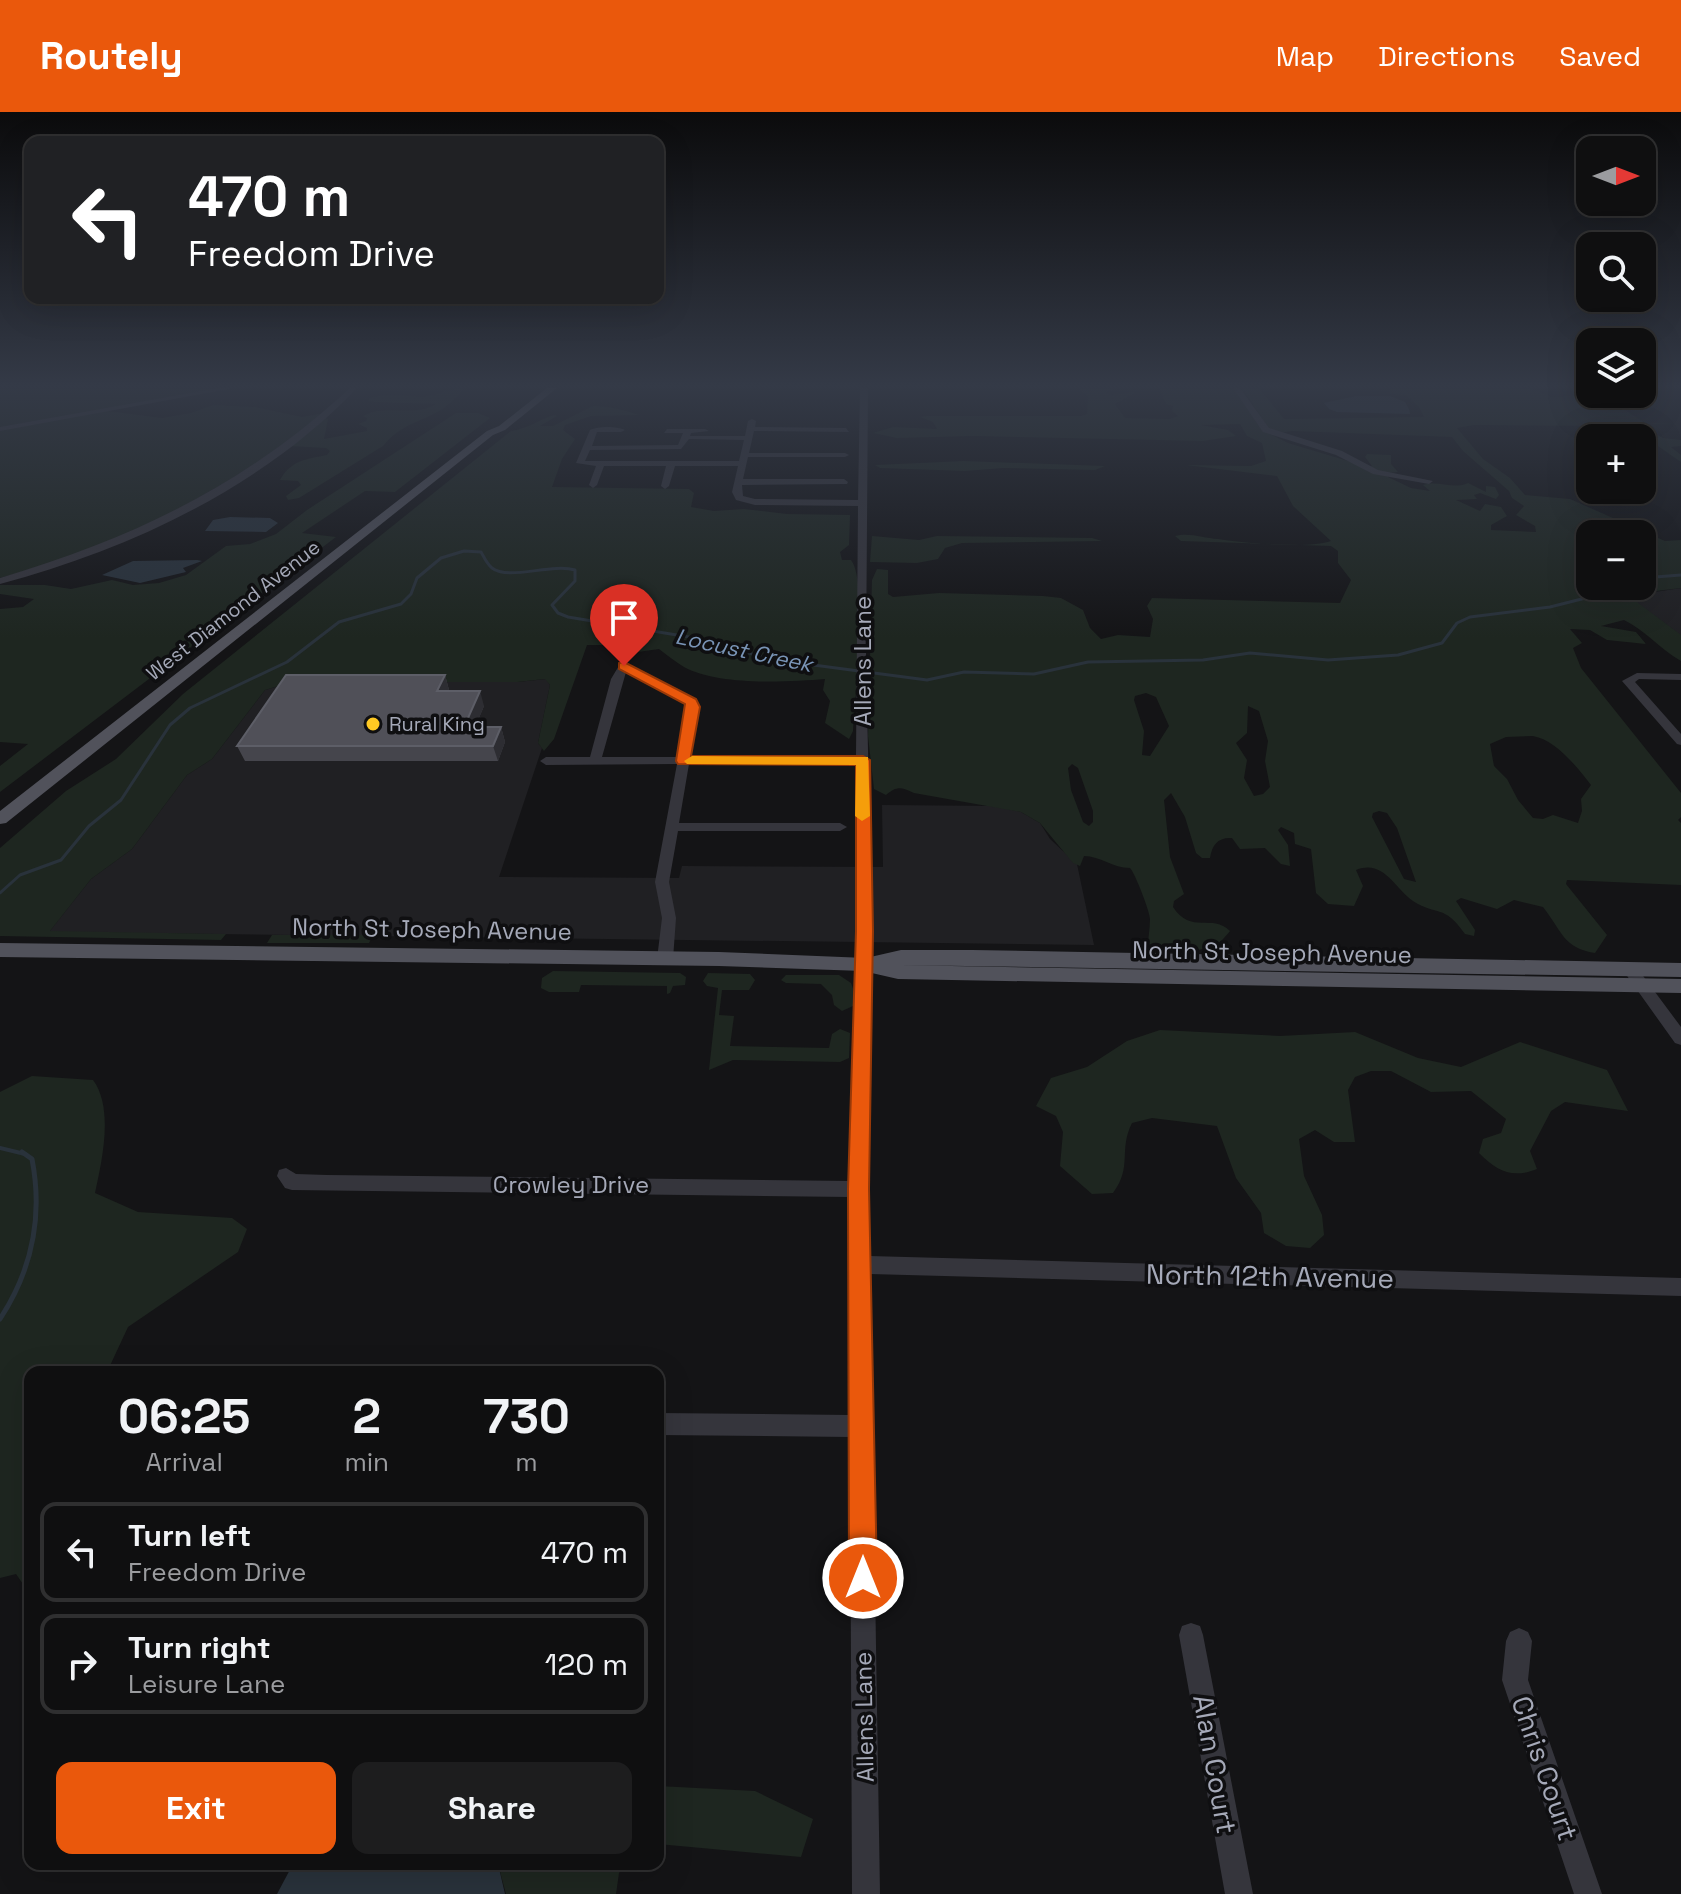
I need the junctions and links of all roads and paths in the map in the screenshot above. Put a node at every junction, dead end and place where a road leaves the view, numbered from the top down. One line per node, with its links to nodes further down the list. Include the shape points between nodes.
1 (247, 471): 14 (street, via 196,503 78,557)
2 (442, 471): 21 (main road, West Diamond Avenue)
3 (598, 471): 11 (street)
4 (669, 471): 12 (street)
5 (740, 471): 9 (street)
6 (863, 471): 13 (street, Allens Lane)
7 (1374, 471): 8 (street)
8 (1429, 481)
9 (738, 482): 10 (street); 13 (street, via 737,495 744,500)
10 (844, 482)
11 (593, 485)
12 (665, 486)
13 (863, 503): 17 (street, Allens Lane)
14 (0, 581)
15 (1681, 677): 16 (street, via 1628,682)
16 (1681, 741)
17 (863, 760): 20 (street); 26 (street, Allens Lane)
18 (546, 761): 19 (street)
19 (595, 761): 20 (street); 20 (street, via 624,666 691,702)
20 (683, 761): 22 (street)
21 (0, 819)
22 (672, 827): 23 (street); 25 (street, via 662,882 669,918)
23 (840, 827)
24 (0, 950): 25 (main road, North St Joseph Avenue)
25 (665, 959): 26 (main road, North St Joseph Avenue)
26 (863, 964): 27 (main road, North St Joseph Avenue, via 915,957); 29 (main road, North St Joseph Avenue, via 898,972); 33 (street, Allens Lane)
27 (1630, 969): 28 (main road, North St Joseph Avenue); 29 (street)
28 (1681, 970)
29 (1641, 986): 30 (main road, North St Joseph Avenue); 31 (street)
30 (1681, 986)
31 (1681, 1039)
32 (286, 1176): 33 (street, Crowley Drive, via 292,1182 327,1183)
33 (859, 1189): 34 (street, Allens Lane)
34 (859, 1265): 35 (street, North 12th Avenue); 37 (street, Allens Lane)
35 (1681, 1287)
36 (664, 1424): 37 (street)
37 (862, 1426): 40 (street, Allens Lane)
38 (1191, 1635): 41 (street, Alan Court)
39 (1519, 1641): 42 (street, Chris Court, via 1515,1680)
40 (866, 1894)
41 (1239, 1894)
42 (1588, 1894)

